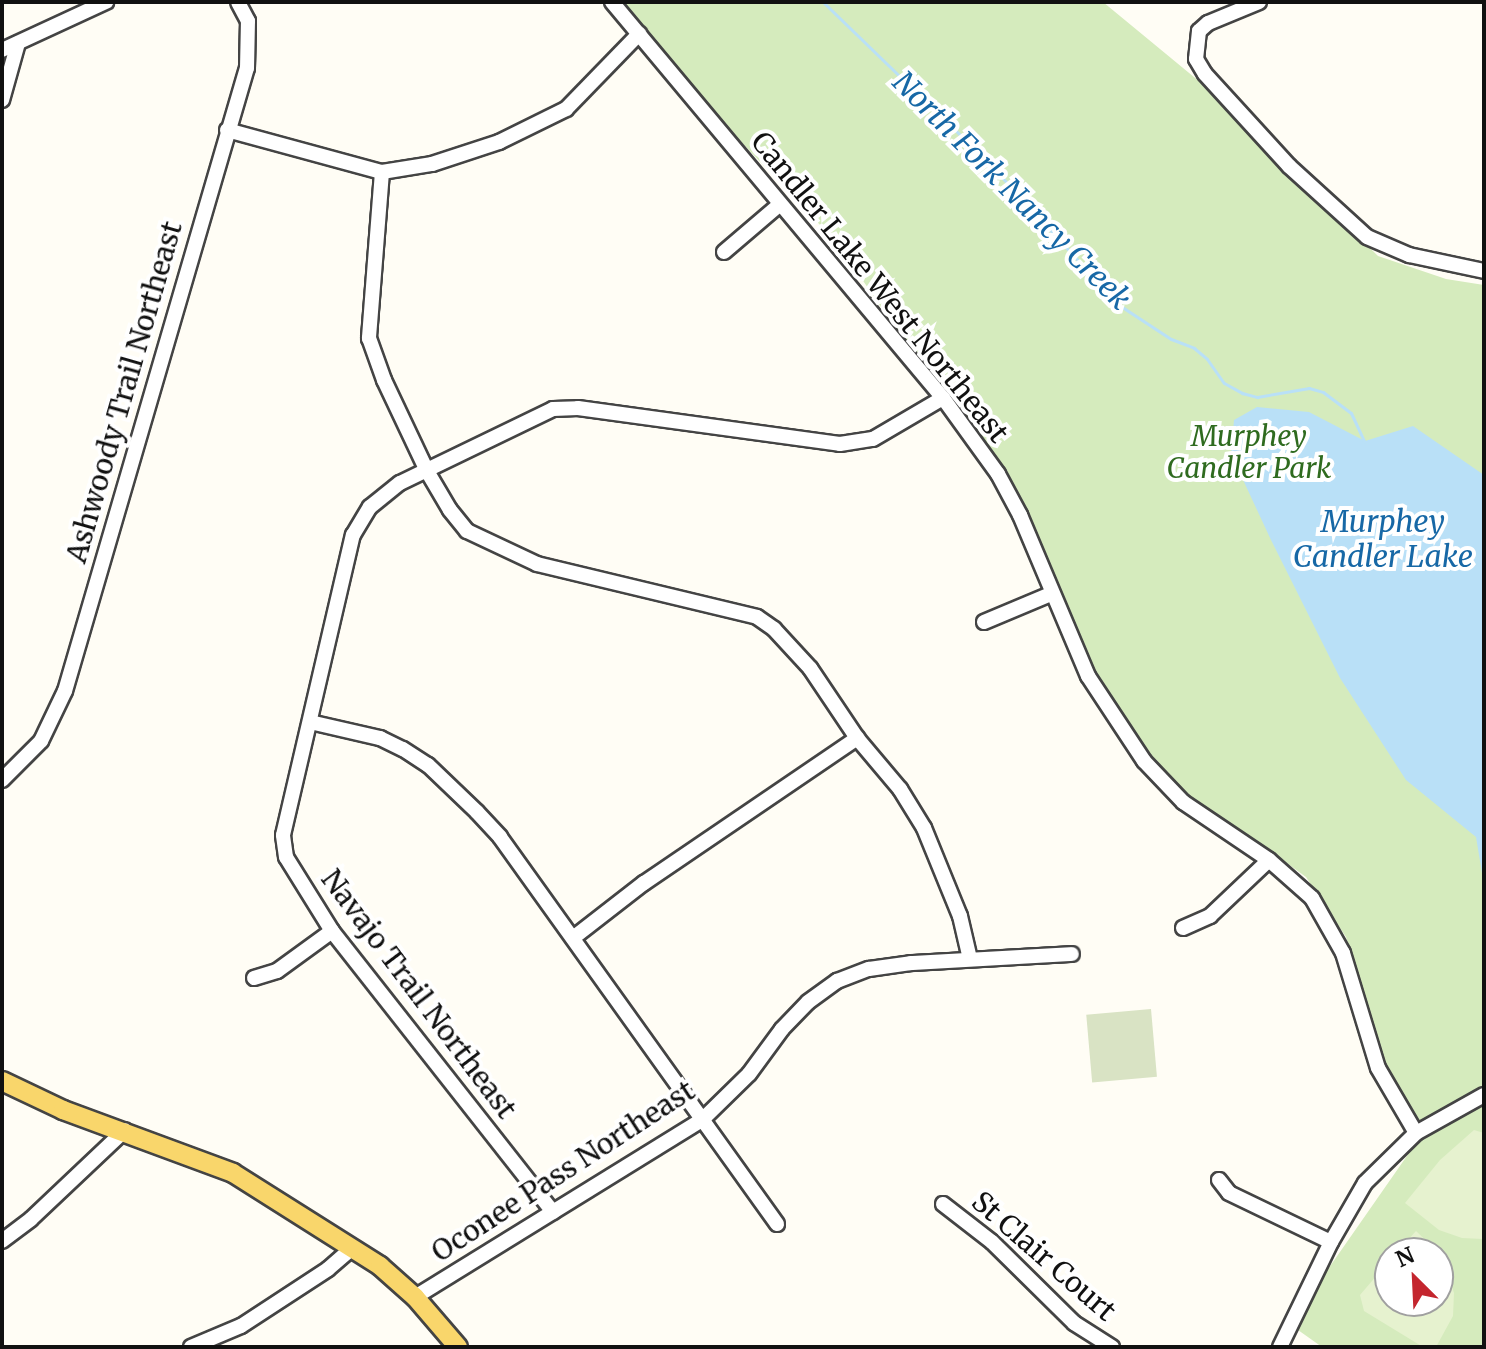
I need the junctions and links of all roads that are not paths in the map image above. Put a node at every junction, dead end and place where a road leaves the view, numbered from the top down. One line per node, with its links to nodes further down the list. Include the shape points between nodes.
1 (106, 2): 6 (street)
2 (238, 2): 9 (street, Ashwoody Trail Northeast, via 248,21 247,68)
3 (612, 2): 5 (street, Candler Lake West Northeast)
4 (1259, 2): 13 (street, via 1199,31 1196,59 1239,111 1289,166 1367,237 1409,255)
5 (639, 34): 10 (street, via 566,109 499,142 432,164); 11 (street, Candler Lake West Northeast)
6 (18, 43): 7 (street); 8 (street)
7 (2, 50)
8 (2, 100)
9 (227, 130): 10 (street); 20 (street, Ashwoody Trail Northeast, via 65,691 41,741)
10 (382, 172): 15 (street, via 369,338)
11 (779, 205): 12 (street); 14 (street, Candler Lake West Northeast)
12 (724, 252)
13 (1484, 271)
14 (943, 398): 15 (street, Navajo Trail Northeast, via 873,439 840,444 578,408 553,409); 16 (street, Candler Lake West Northeast, via 998,474)
15 (427, 471): 18 (street, Navajo Trail Northeast, via 400,483 370,507 353,535); 19 (street, via 467,531 515,555 757,617 801,657)
16 (1051, 594): 17 (street); 21 (street, Candler Lake West Northeast, via 1100,700 1144,761 1183,802)
17 (984, 622)
18 (310, 722): 23 (street, Navajo Trail Northeast, via 283,835 286,857); 24 (street, via 380,738 428,765 500,837)
19 (857, 738): 24 (street, via 644,883); 26 (street, via 900,789 924,828 960,916)
20 (2, 780)
21 (1269, 860): 22 (street, via 1210,916); 32 (street, Candler Lake West Northeast, via 1312,898 1338,940 1378,1068)
22 (1183, 928)
23 (332, 931): 27 (street, via 277,971); 35 (street, Navajo Trail Northeast)
24 (573, 938): 30 (street)
25 (1072, 954): 26 (street, Oconee Pass Northeast)
26 (970, 959): 30 (street, Oconee Pass Northeast, via 869,969 837,981 808,1002 749,1074)
27 (254, 978)
28 (2, 1081): 31 (main road, via 63,1110)
29 (1484, 1095): 32 (street)
30 (703, 1119): 35 (street, Oconee Pass Northeast); 36 (street)
31 (125, 1130): 37 (street); 39 (main road, via 233,1173)
32 (1416, 1133): 38 (street, via 1365,1183)
33 (1219, 1180): 38 (street, via 1229,1193)
34 (943, 1204): 43 (street, St Clair Court, via 992,1242 1074,1323)
35 (553, 1212): 40 (street, Oconee Pass Northeast)
36 (777, 1224)
37 (2, 1241)
38 (1331, 1242): 44 (street)
39 (353, 1247): 40 (main road); 41 (street, via 241,1326)
40 (415, 1297): 42 (main road)
41 (191, 1347)
42 (458, 1347)
43 (1112, 1347)
44 (1280, 1347)

